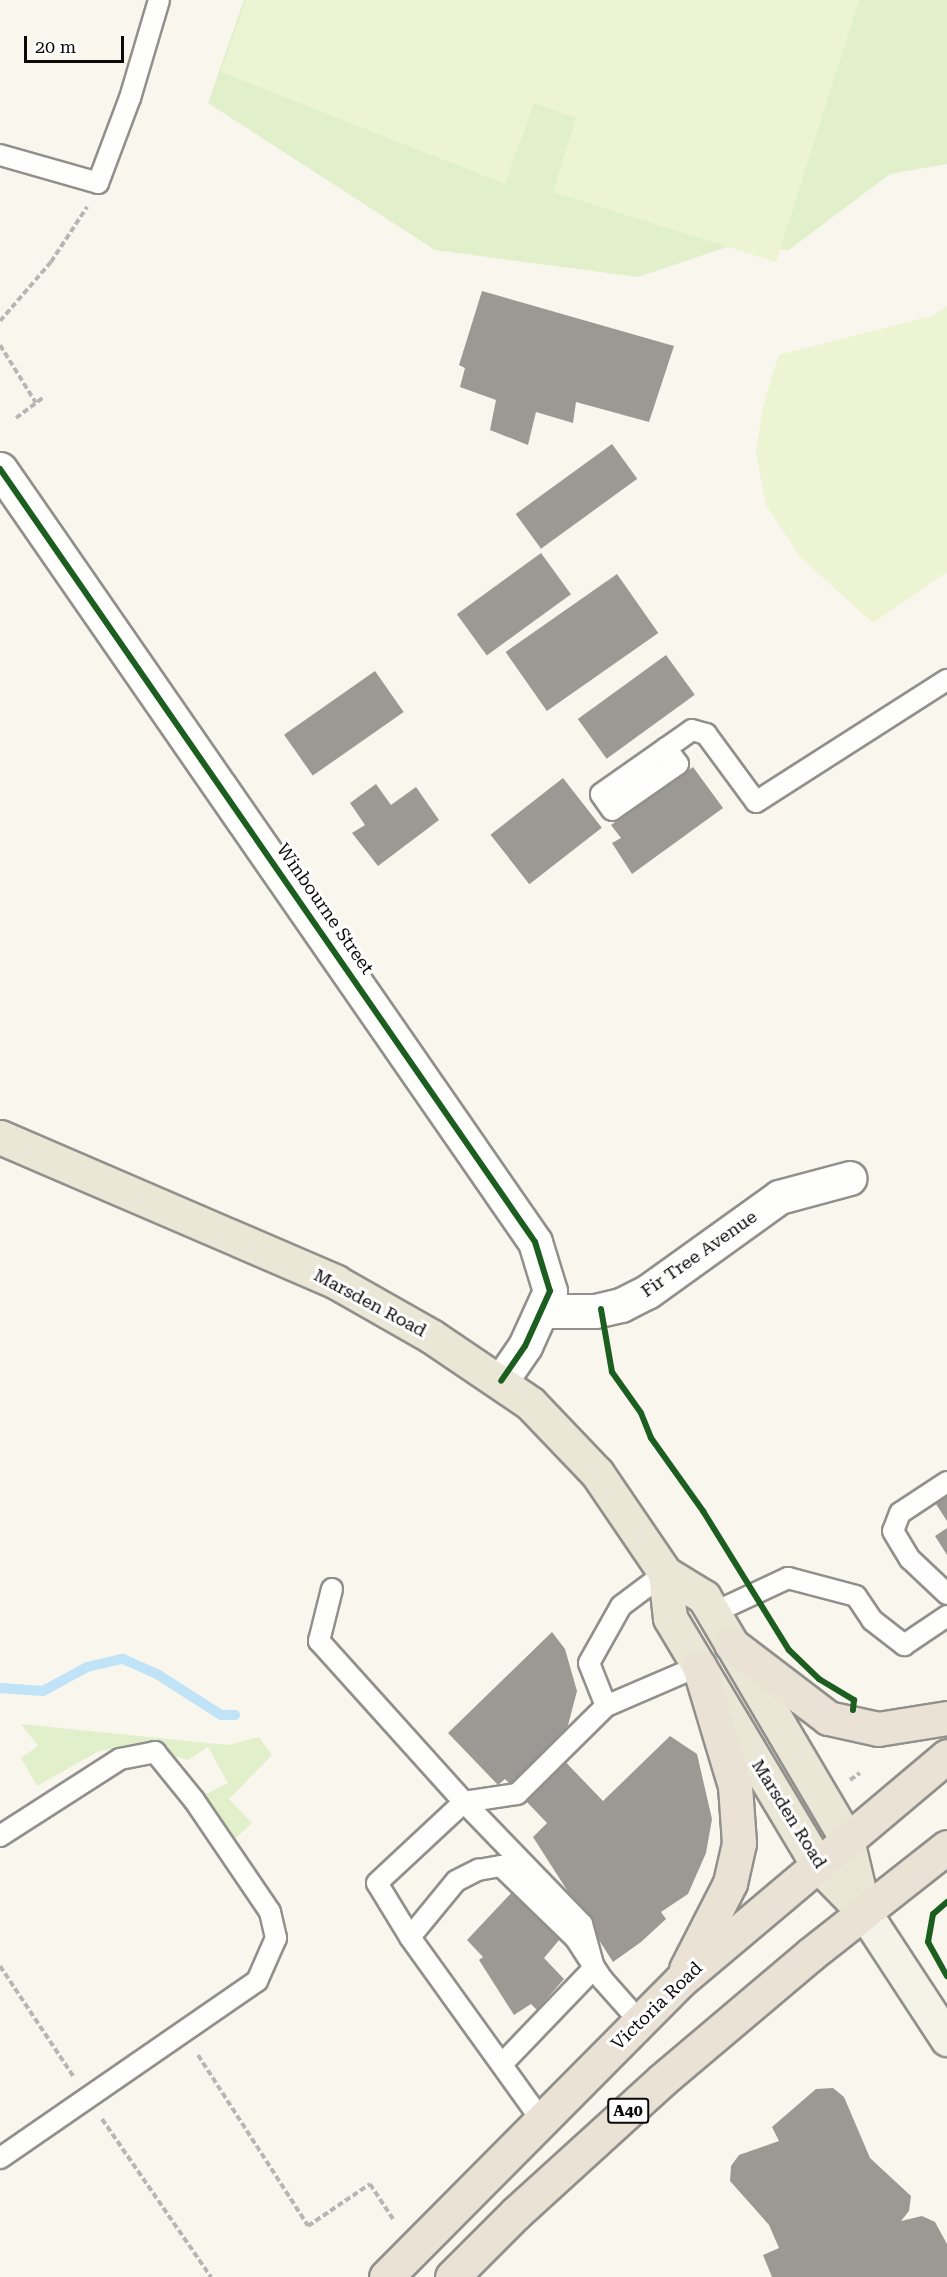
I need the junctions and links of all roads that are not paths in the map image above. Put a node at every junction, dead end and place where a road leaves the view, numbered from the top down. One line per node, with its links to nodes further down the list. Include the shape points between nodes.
1 (159, 0): 2 (lane, via 130,98 98,183)
2 (0, 155)
3 (0, 469): 8 (street, Winbourne Street, via 513,1207 535,1242 550,1282)
4 (947, 680): 5 (lane, via 756,802 700,730 692,730)
5 (666, 748)
6 (0, 1137): 9 (main road, Marsden Road, via 336,1282)
7 (850, 1178): 8 (street, Fir Tree Avenue, via 779,1197 647,1292 621,1305 595,1311)
8 (543, 1311): 9 (street, Winbourne Street)
9 (501, 1381): 11 (main road, Marsden Road, via 530,1403 597,1473)
10 (947, 1482): 13 (lane, via 900,1513 893,1531 910,1559)
11 (665, 1573): 14 (main road, Marsden Road, via 704,1597); 17 (main road, Marsden Road, via 670,1618); 18 (lane, via 621,1606 589,1663)
12 (332, 1589): 21 (lane, via 319,1641)
13 (947, 1594)
14 (713, 1613): 15 (lane, via 788,1578 856,1596 872,1620 904,1645); 16 (main road, Marsden Road)
15 (947, 1616)
16 (731, 1644): 19 (highway, via 828,1718 878,1729); 23 (main road, Marsden Road)
17 (699, 1666): 18 (lane); 25 (main road, Marsden Road); 29 (highway, via 735,1786 739,1843 730,1883)
18 (606, 1706): 21 (lane, via 517,1794)
19 (947, 1718)
20 (947, 1756): 23 (highway, Victoria Road)
21 (464, 1802): 27 (lane, via 377,1883); 28 (lane, via 582,1924)
22 (0, 1836): 34 (lane, via 120,1759 155,1752 194,1800 270,1912 276,1938 257,1981)
23 (847, 1840): 25 (highway, Victoria Road); 26 (main road, Marsden Road)
24 (947, 1847): 26 (highway, A40)
25 (818, 1865): 26 (main road, Marsden Road); 29 (highway, Victoria Road)
26 (864, 1912): 31 (main road); 36 (highway, A40, via 662,2080)
27 (410, 1937): 28 (lane, via 456,1881 478,1869 501,1866 576,1939); 32 (lane)
28 (594, 1968): 30 (lane); 32 (lane)
29 (680, 1981): 30 (highway, Victoria Road)
30 (640, 2022): 33 (highway, Victoria Road)
31 (947, 2039)
32 (503, 2063): 33 (lane)
33 (542, 2121): 35 (highway, Victoria Road)
34 (0, 2158)
35 (386, 2277)
36 (452, 2277)

